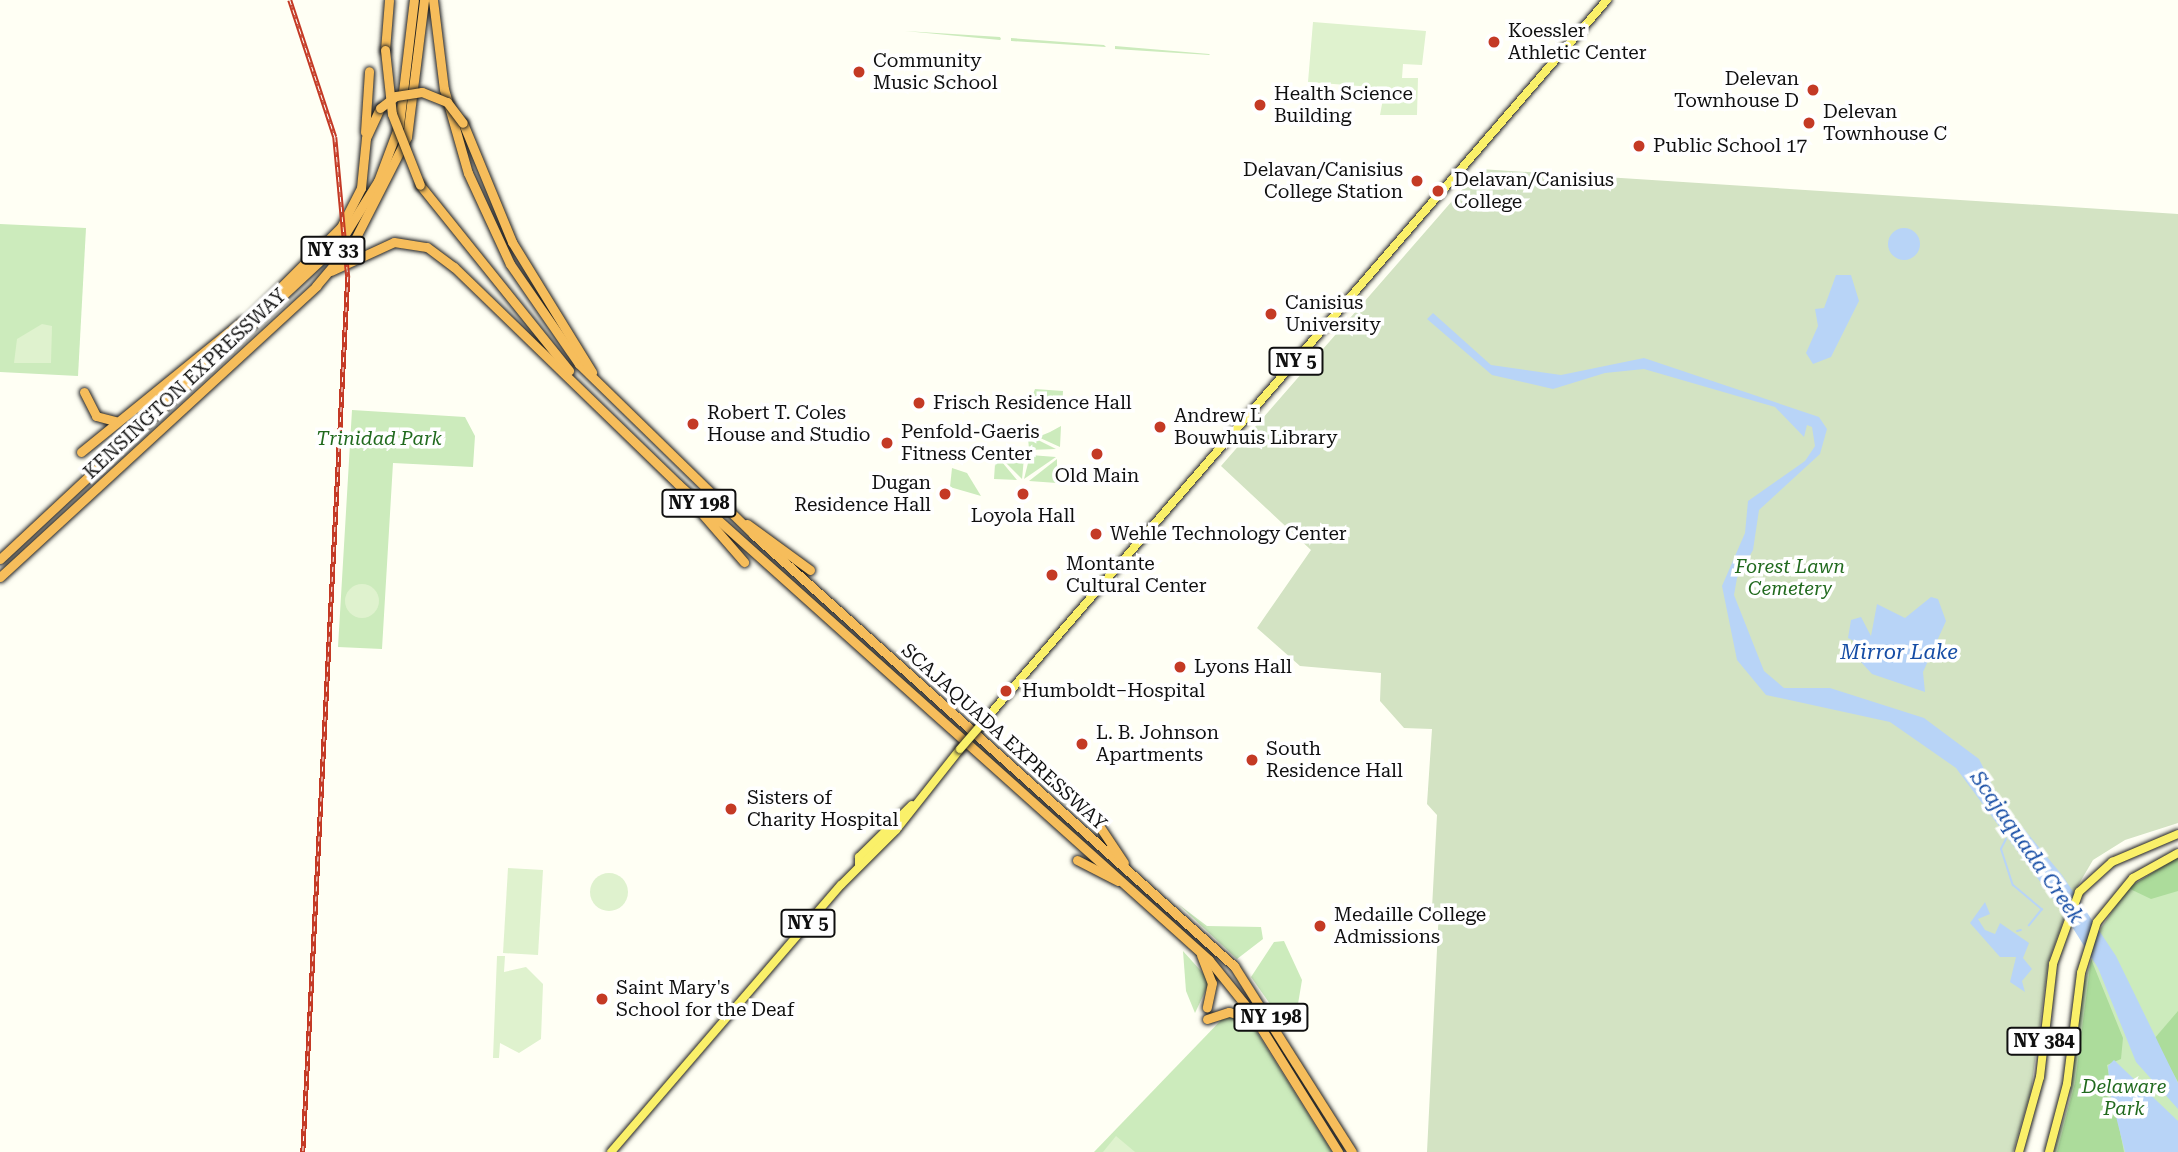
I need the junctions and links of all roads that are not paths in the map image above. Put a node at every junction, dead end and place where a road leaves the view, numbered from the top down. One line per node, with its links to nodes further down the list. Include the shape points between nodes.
1 (389, 0): 11 (highway, bridge, via 385,50 392,114 420,185)
2 (414, 0): 14 (highway, KENSINGTON EXPRESSWAY / NY 33, via 401,118 360,213 301,285)
3 (424, 0): 8 (highway, KENSINGTON EXPRESSWAY / NY 33, via 418,85 405,143 374,209)
4 (433, 0): 10 (highway, via 444,89 484,212 535,306)
5 (1607, 0): 32 (main road, NY 5, bridge, via 912,805 859,857 859,866)
6 (369, 71): 7 (highway)
7 (366, 138): 9 (highway, via 354,205 326,245); 10 (highway, bridge, via 380,108 396,96 422,92 447,102 463,123 512,242)
8 (331, 271): 11 (highway, via 383,244 426,247); 21 (highway, KENSINGTON EXPRESSWAY / NY 33)
9 (274, 297): 13 (highway); 14 (highway)
10 (595, 378): 17 (highway, SCAJAQUADA EXPRESSWAY / NY 198)
11 (577, 383): 16 (highway, SCAJAQUADA EXPRESSWAY / NY 198)
12 (84, 392): 13 (highway, via 96,416)
13 (115, 421): 15 (highway)
14 (138, 434): 18 (highway, KENSINGTON EXPRESSWAY / NY 33)
15 (81, 452)
16 (678, 484): 19 (highway); 27 (highway, SCAJAQUADA EXPRESSWAY / NY 198)
17 (742, 522): 20 (highway); 26 (highway, SCAJAQUADA EXPRESSWAY / NY 198)
18 (0, 559)
19 (744, 562)
20 (810, 570)
21 (0, 577)
22 (1100, 827): 26 (highway)
23 (2178, 834): 35 (main road, NY 384, via 2112,862 2079,892 2063,928 2049,982 2039,1085)
24 (2178, 853): 36 (main road, NY 384, via 2133,878 2098,922 2084,961 2067,1084)
25 (1077, 860): 27 (highway)
26 (1127, 867): 34 (highway, SCAJAQUADA EXPRESSWAY / NY 198, via 1234,966)
27 (1123, 882): 28 (highway, SCAJAQUADA EXPRESSWAY / NY 198)
28 (1199, 951): 29 (highway, via 1212,983); 31 (highway, SCAJAQUADA EXPRESSWAY / NY 198)
29 (1206, 1007)
30 (1207, 1018): 31 (highway, via 1229,1012)
31 (1256, 1020): 33 (highway, SCAJAQUADA EXPRESSWAY / NY 198)
32 (611, 1152)
33 (1338, 1152)
34 (1352, 1152)
35 (2019, 1152)
36 (2049, 1152)

